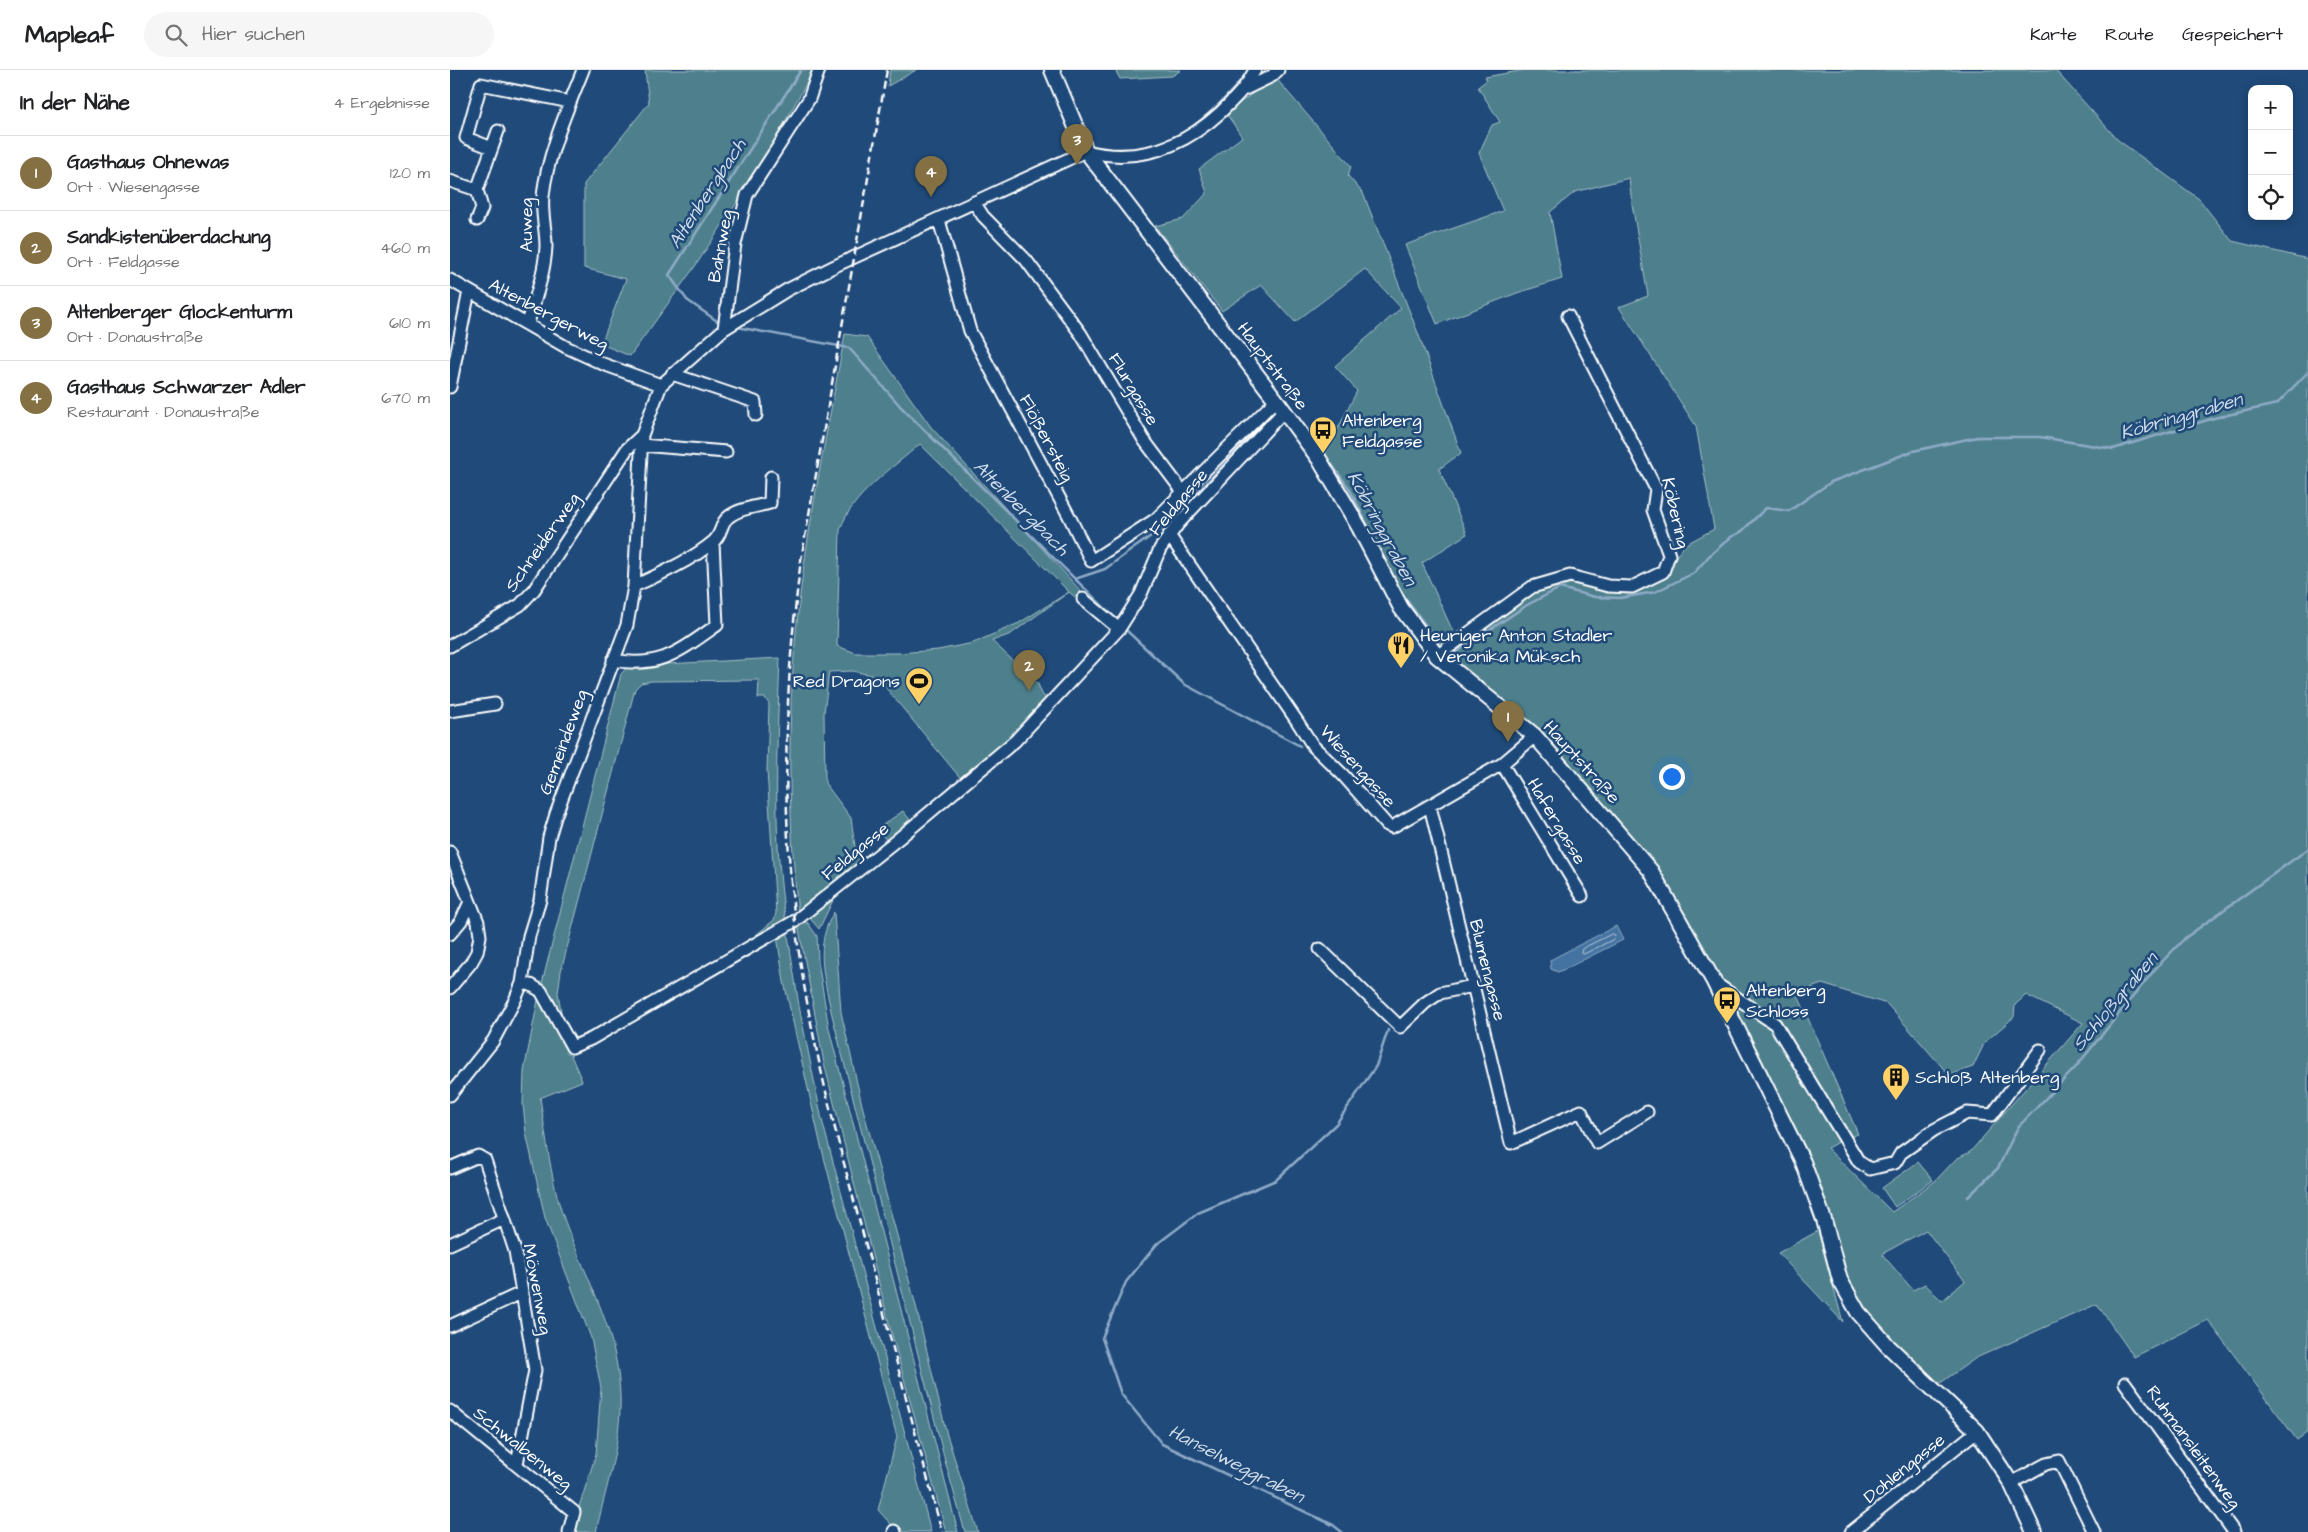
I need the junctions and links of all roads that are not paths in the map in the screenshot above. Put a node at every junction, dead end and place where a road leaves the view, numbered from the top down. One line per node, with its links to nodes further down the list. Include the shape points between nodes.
1 (583, 70): 7 (street, Auweg)
2 (819, 70): 20 (street, Bahnweg, via 809,99 748,195 735,244)
3 (1052, 70): 10 (main road, Hauptstraße)
4 (1255, 70): 6 (street)
5 (1278, 70): 6 (street)
6 (1245, 89): 10 (street, via 1210,122 1170,147 1124,155)
7 (570, 102): 9 (street, via 481,84 466,138); 19 (street, Auweg, via 545,183 542,203 546,247 542,277)
8 (498, 131): 9 (street)
9 (492, 148): 12 (street)
10 (1086, 151): 13 (street); 24 (main road, Hauptstraße)
11 (450, 181): 12 (street)
12 (477, 190): 14 (street, via 482,208)
13 (974, 202): 15 (street); 29 (street, Flurgasse, via 983,216 1026,260 1081,334 1144,440)
14 (476, 220)
15 (939, 220): 20 (street, via 787,290); 29 (street, Flößersteig, via 970,332 1091,562 1156,519)
16 (450, 280): 17 (street, Altenbergerweg)
17 (469, 291): 19 (street, Altenbergerweg); 23 (street)
18 (1568, 316): 36 (street, Köbering, via 1656,489 1653,510 1670,555 1668,563 1663,572 1632,587 1608,586 1570,576 1532,588)
19 (528, 323): 22 (street, Altenbergerweg, via 566,347)
20 (724, 329): 21 (street)
21 (672, 374): 22 (street); 25 (street, via 755,402)
22 (661, 385): 26 (street, Gemeindeweg)
23 (450, 387)
24 (1281, 406): 29 (street); 30 (street, Feldgasse); 36 (main road, Hauptstraße, via 1332,480 1402,608)
25 (756, 415)
26 (641, 440): 27 (street); 32 (street, Gemeindeweg); 35 (street, Schneiderweg, via 627,449 534,590 520,605)
27 (726, 452)
28 (771, 477): 31 (street, via 770,504 731,514)
29 (1183, 492)
30 (1169, 535): 34 (street, Feldgasse, via 1141,594); 42 (street, Wiesengasse, via 1312,746 1343,775 1387,825 1392,827)
31 (713, 542): 32 (street, via 662,574); 37 (street, via 717,625 660,660 639,663)
32 (634, 586): 37 (street, Gemeindeweg, via 627,626)
33 (1083, 599): 34 (street)
34 (1119, 629): 49 (street, Feldgasse, via 1015,741 803,915 572,1047 541,991)
35 (450, 646)
36 (1437, 656): 40 (main road, Hauptstraße)
37 (613, 660): 49 (street, Gemeindeweg, via 556,814)
38 (495, 704): 39 (street)
39 (450, 711)
40 (1535, 736): 41 (street, Wiesengasse); 48 (main road, Hauptstraße, via 1651,871)
41 (1502, 764): 42 (street, Wiesengasse); 44 (street, Hafergasse)
42 (1430, 806): 50 (street, Blumengasse)
43 (450, 852): 45 (street)
44 (1582, 896)
45 (469, 904): 46 (street); 51 (street, via 480,929 480,944 471,963)
46 (450, 934)
47 (1320, 949): 50 (street, via 1400,1027 1440,993)
48 (1714, 982): 52 (street, via 1775,1024 1859,1162 1870,1169 1895,1163 1901,1153 1966,1113 1992,1115); 62 (main road, Hauptstraße, via 1803,1162 1824,1220 1840,1280 1858,1312 1894,1352)
49 (522, 983): 53 (street, Gemeindeweg, via 493,1041)
50 (1473, 986): 54 (street, Blumengasse, via 1512,1143 1581,1111 1597,1143)
51 (450, 988)
52 (2040, 1050)
53 (450, 1095)
54 (1647, 1112)
55 (450, 1168): 56 (street, Möwenweg, via 478,1156 485,1160)
56 (504, 1219): 57 (street); 58 (street, Möwenweg, via 515,1251)
57 (450, 1244)
58 (521, 1293): 59 (street); 63 (street, Möwenweg, via 535,1370)
59 (450, 1326)
60 (2125, 1383): 69 (street, Ruhmansleitenweg)
61 (450, 1412): 63 (street, Schwalbenweg)
62 (1978, 1431): 64 (main road, Hauptstraße); 66 (street, Dohlengasse)
63 (517, 1464): 65 (street, Schwalbenweg, via 574,1512)
64 (2011, 1483): 67 (main road, Hauptstraße); 68 (street, via 2046,1464 2059,1461)
65 (569, 1532)
66 (1851, 1532)
67 (2034, 1532)
68 (2094, 1532)
69 (2234, 1532)

